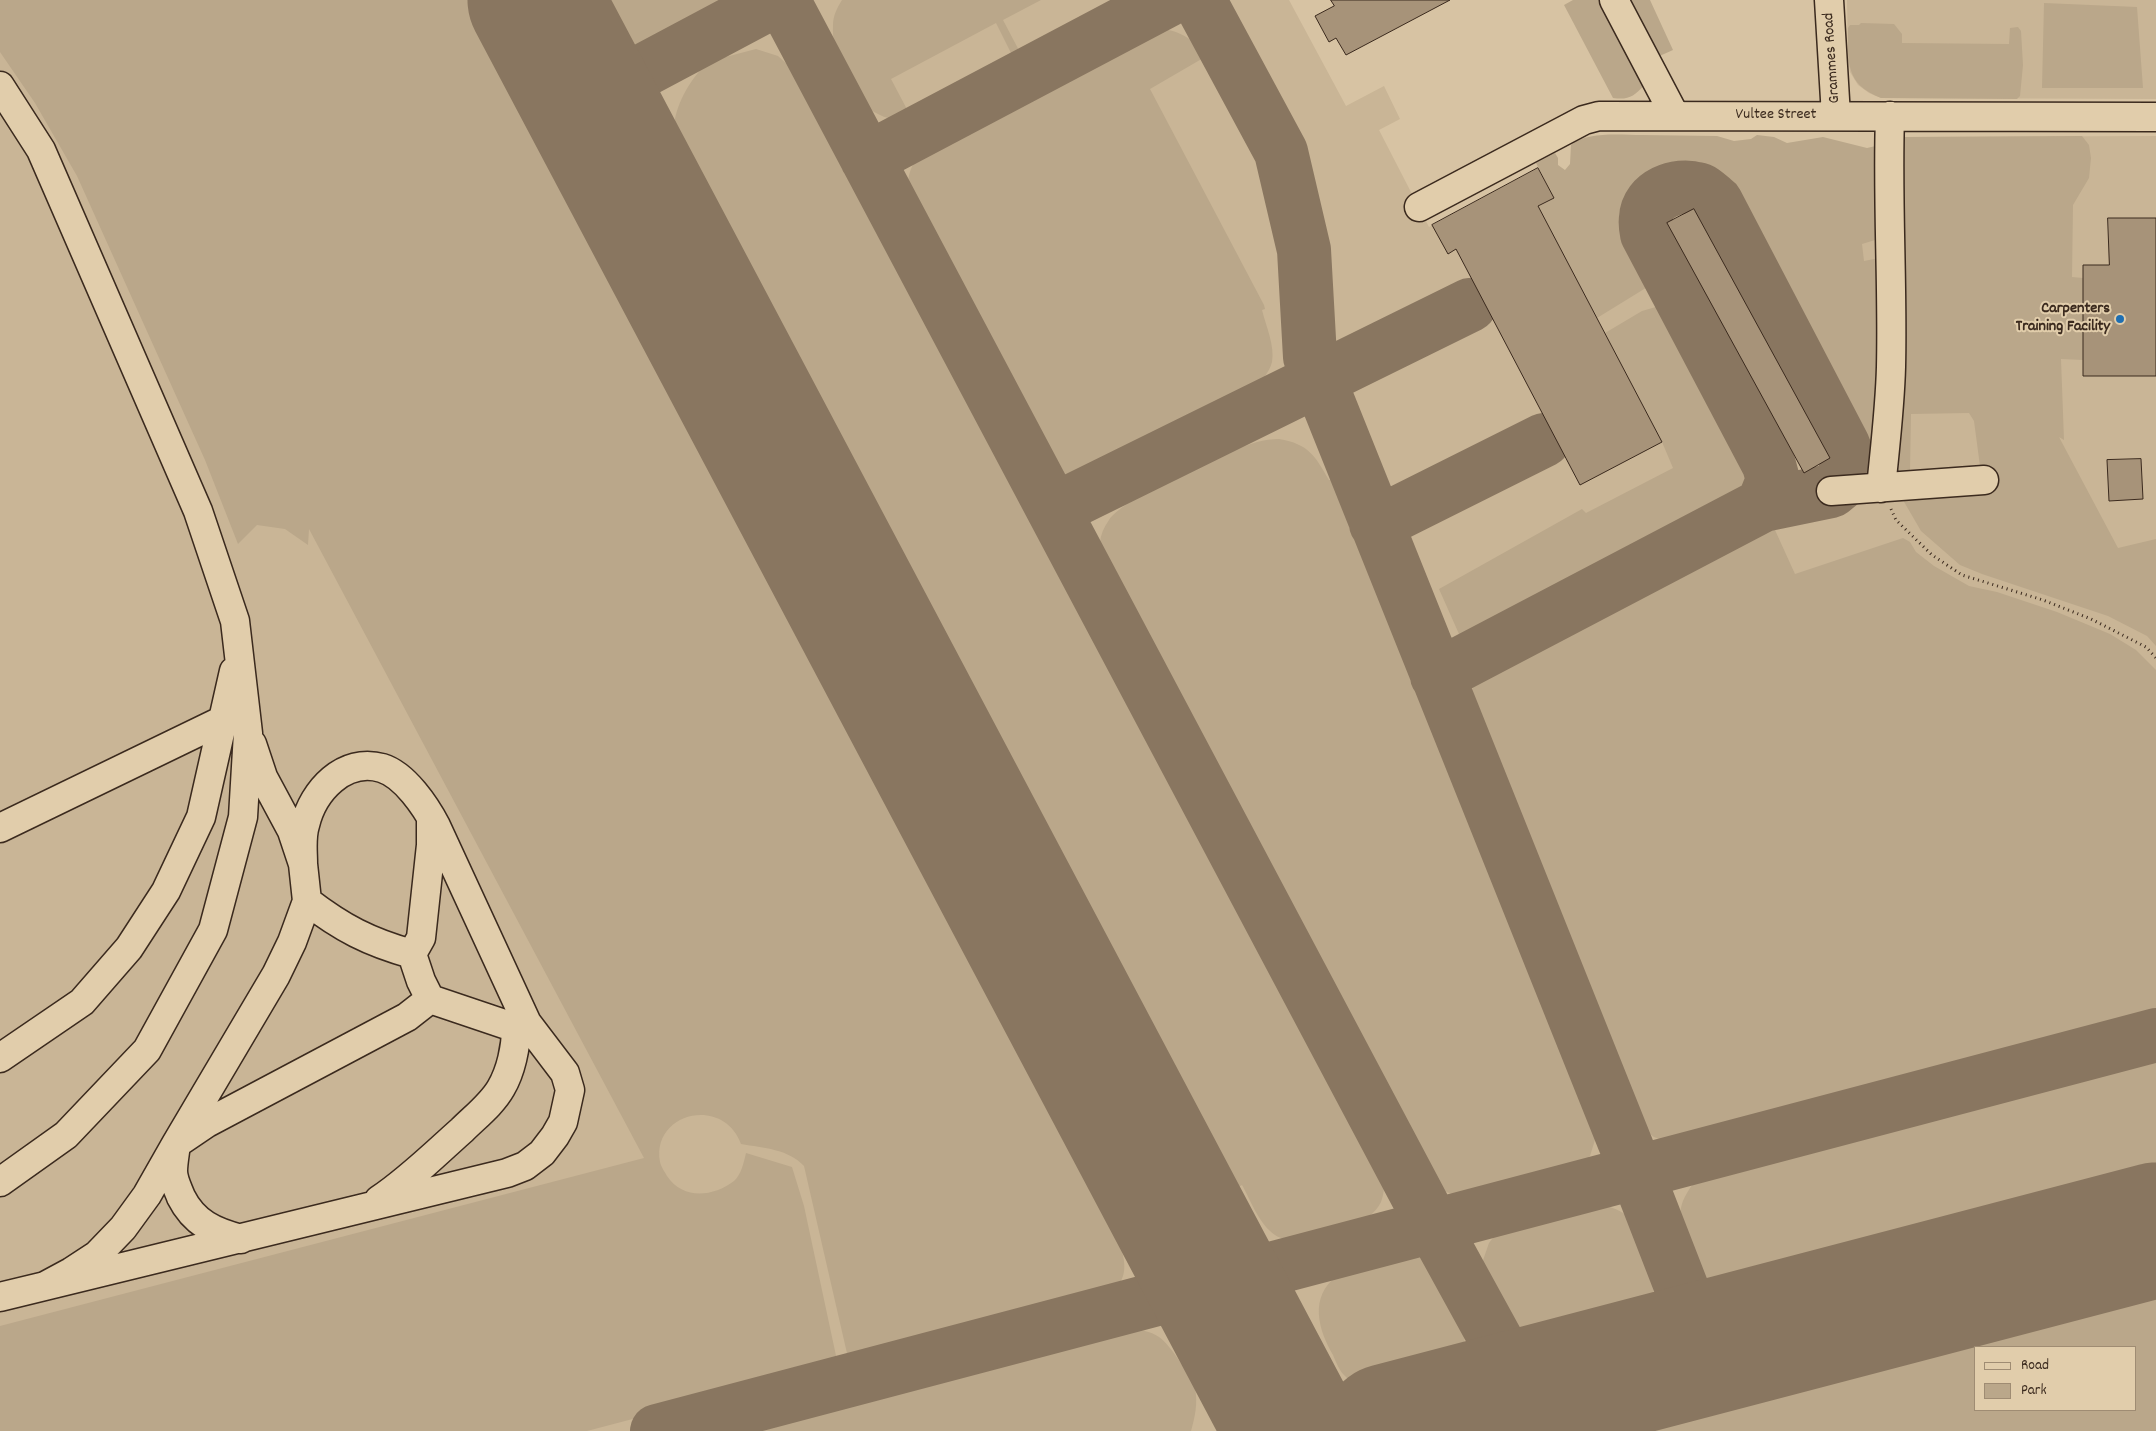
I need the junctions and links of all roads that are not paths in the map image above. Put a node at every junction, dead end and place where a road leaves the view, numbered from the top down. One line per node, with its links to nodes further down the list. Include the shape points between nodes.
1 (1614, 0): 4 (street)
2 (1829, 0): 5 (street, Grammes Road)
3 (0, 86): 12 (street, via 41,150 198,511 235,621)
4 (1675, 116): 5 (street, Vultee Street); 8 (street, Vultee Street, via 1599,116 1584,120)
5 (1836, 116): 6 (street, Vultee Street)
6 (1890, 116): 7 (street, Vultee Street); 10 (street, via 1890,407)
7 (2156, 117)
8 (1419, 207)
9 (1984, 480): 10 (street)
10 (1881, 488): 11 (street)
11 (1831, 491)
12 (238, 653): 13 (street); 14 (street)
13 (223, 720): 16 (street); 22 (street, via 201,817 166,891 129,948 82,1002)
14 (248, 733): 17 (street, via 263,777 292,831); 24 (street, via 243,817 213,930 146,1050 66,1135)
15 (431, 816): 17 (street, via 397,776 382,768 350,769 334,776 314,802 304,825); 19 (street, via 421,938); 21 (street)
16 (0, 828)
17 (303, 864): 18 (street)
18 (307, 901): 19 (street, via 336,923 382,945); 23 (street, via 276,975)
19 (412, 954): 20 (street)
20 (430, 999): 21 (street); 23 (street, via 407,1017 207,1123)
21 (522, 1026): 25 (street, via 501,1088 487,1106 420,1169); 25 (street, via 565,1073 570,1090 563,1122 542,1153 525,1166 507,1173)
22 (0, 1058)
23 (176, 1144): 26 (street, via 173,1172 187,1210 200,1224); 27 (street, via 147,1195 123,1228 97,1255)
24 (0, 1182)
25 (369, 1208): 26 (street)
26 (241, 1240): 27 (street)
27 (45, 1286): 28 (street)
28 (0, 1297)

